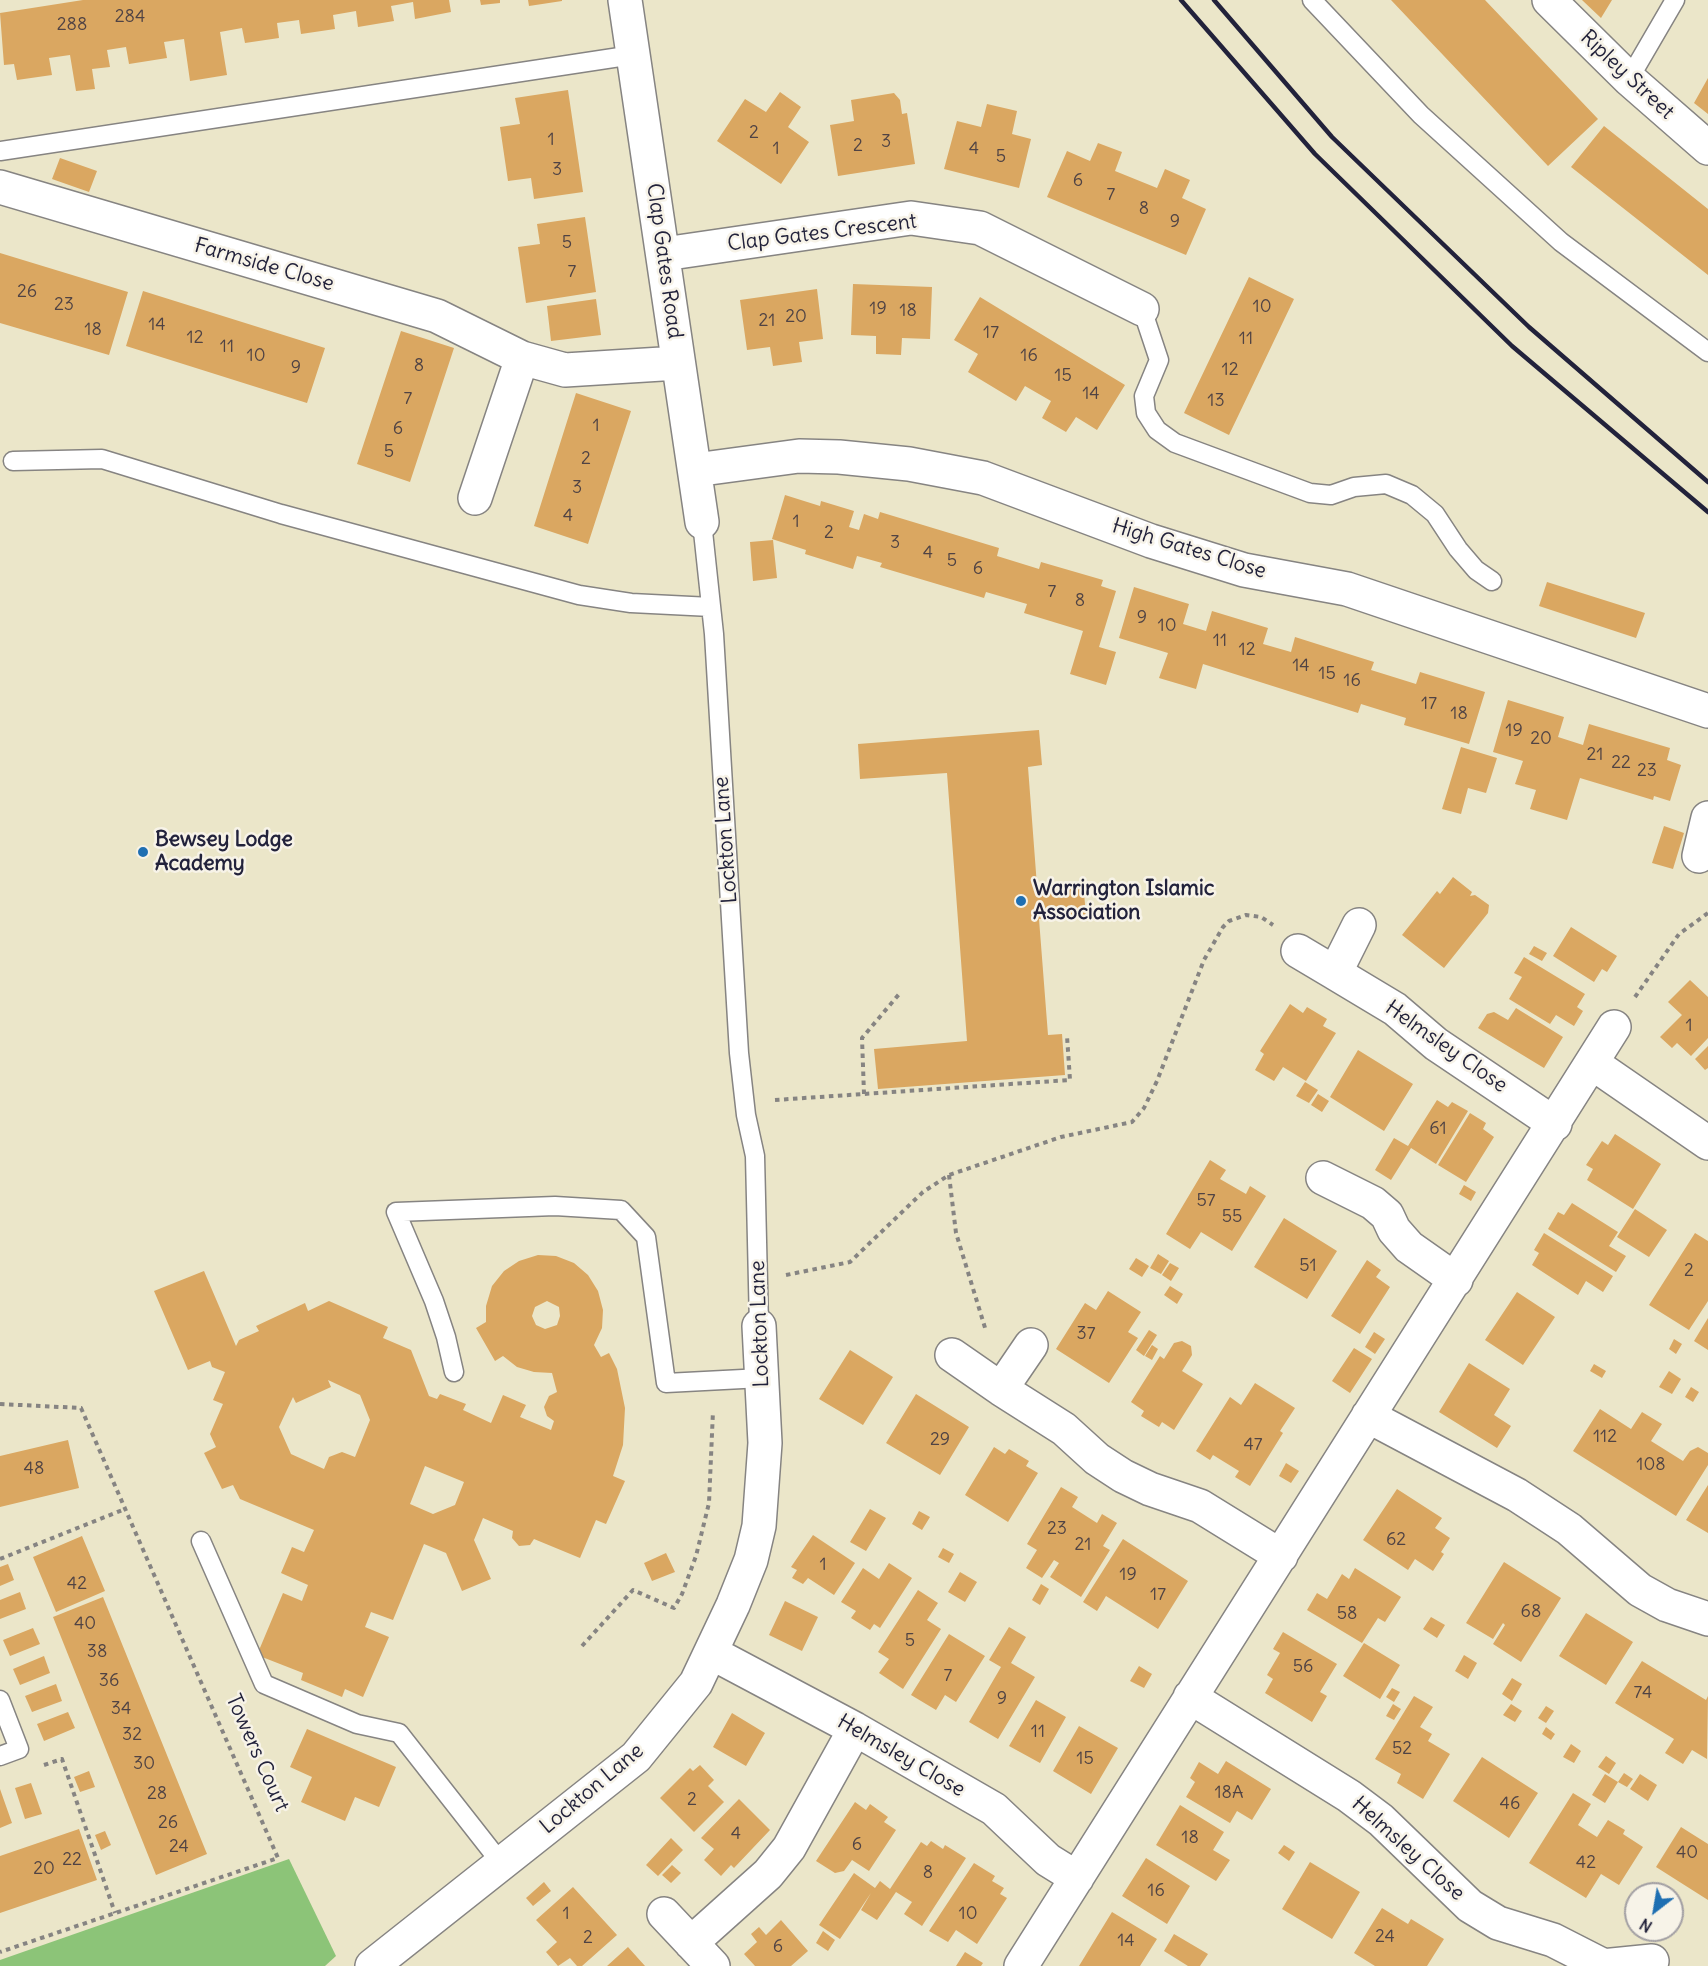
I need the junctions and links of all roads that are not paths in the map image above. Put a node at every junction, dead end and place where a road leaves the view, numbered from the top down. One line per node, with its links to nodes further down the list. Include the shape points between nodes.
1 (625, 0): 5 (street, Clap Gates Road)
2 (1312, 0): 12 (lane, via 1421,115 1561,242)
3 (1549, 0): 6 (street, Ripley Street)
4 (1675, 0): 6 (lane)
5 (633, 55): 8 (lane); 10 (street, Clap Gates Road)
6 (1629, 79): 7 (street, Ripley Street)
7 (1708, 148)
8 (0, 151)
9 (0, 187): 13 (street, Farmside Close, via 437,316)
10 (664, 254): 11 (street, Clap Gates Crescent, via 911,218 980,228); 14 (street, Clap Gates Road)
11 (1142, 309): 19 (lane, via 1159,360 1144,396 1146,412 1157,430 1175,442 1310,493 1331,495 1354,487 1386,484 1412,495 1435,514 1476,570)
12 (1708, 352)
13 (522, 358): 14 (street, Farmside Close, via 565,370); 17 (street)
14 (678, 363): 16 (street, Clap Gates Road)
15 (13, 461): 20 (lane, via 102,459 281,514 579,595 631,603)
16 (695, 470): 18 (street, Clap Gates Road); 21 (street, High Gates Close, via 799,456 839,456 983,478 1151,541 1244,570 1347,589)
17 (475, 498)
18 (702, 522): 20 (lane, Lockton Lane)
19 (1492, 581)
20 (711, 607): 33 (lane, Lockton Lane, via 744,1102 755,1156)
21 (1708, 711)
22 (1708, 818): 23 (street)
23 (1699, 856)
24 (1359, 925): 26 (street)
25 (1298, 951): 26 (street, Helmsley Close)
26 (1335, 973): 29 (street, Helmsley Close, via 1395,1009 1436,1044)
27 (1614, 1027): 28 (street)
28 (1592, 1063): 29 (street); 30 (street)
29 (1555, 1124): 32 (street)
30 (1708, 1143)
31 (1323, 1179): 32 (street, via 1373,1203 1387,1215 1405,1243)
32 (1456, 1280): 39 (street)
33 (759, 1326): 37 (street, Lockton Lane)
34 (1031, 1345): 38 (street)
35 (952, 1355): 38 (street)
36 (454, 1372): 37 (lane, via 434,1301 396,1212 555,1206 621,1210 646,1237 666,1383)
37 (762, 1378): 43 (street, Lockton Lane, via 765,1443 759,1526 751,1560)
38 (1001, 1389): 41 (street, via 1064,1430 1123,1476 1200,1506)
39 (1368, 1416): 41 (street); 42 (street, via 1517,1495 1569,1529 1640,1590 1667,1605)
40 (201, 1541): 48 (lane, via 264,1684 357,1724 399,1732)
41 (1281, 1556): 44 (street)
42 (1708, 1619)
43 (712, 1653): 46 (street, Helmsley Close); 48 (street, Lockton Lane, via 696,1683 636,1756)
44 (1191, 1696): 49 (street); 55 (street, Helmsley Close, via 1381,1820 1470,1906 1498,1923 1552,1940)
45 (0, 1700): 47 (lane, via 19,1749)
46 (855, 1729): 49 (street, Helmsley Close, via 994,1809 1048,1860); 51 (street, via 789,1848)
47 (0, 1756)
48 (501, 1863): 53 (street, Lockton Lane)
49 (1077, 1878): 54 (street)
50 (664, 1914): 51 (street)
51 (702, 1955)
52 (1652, 1961): 55 (street, Helmsley Close)
53 (372, 1966)
54 (1021, 1966)
55 (1602, 1966)

